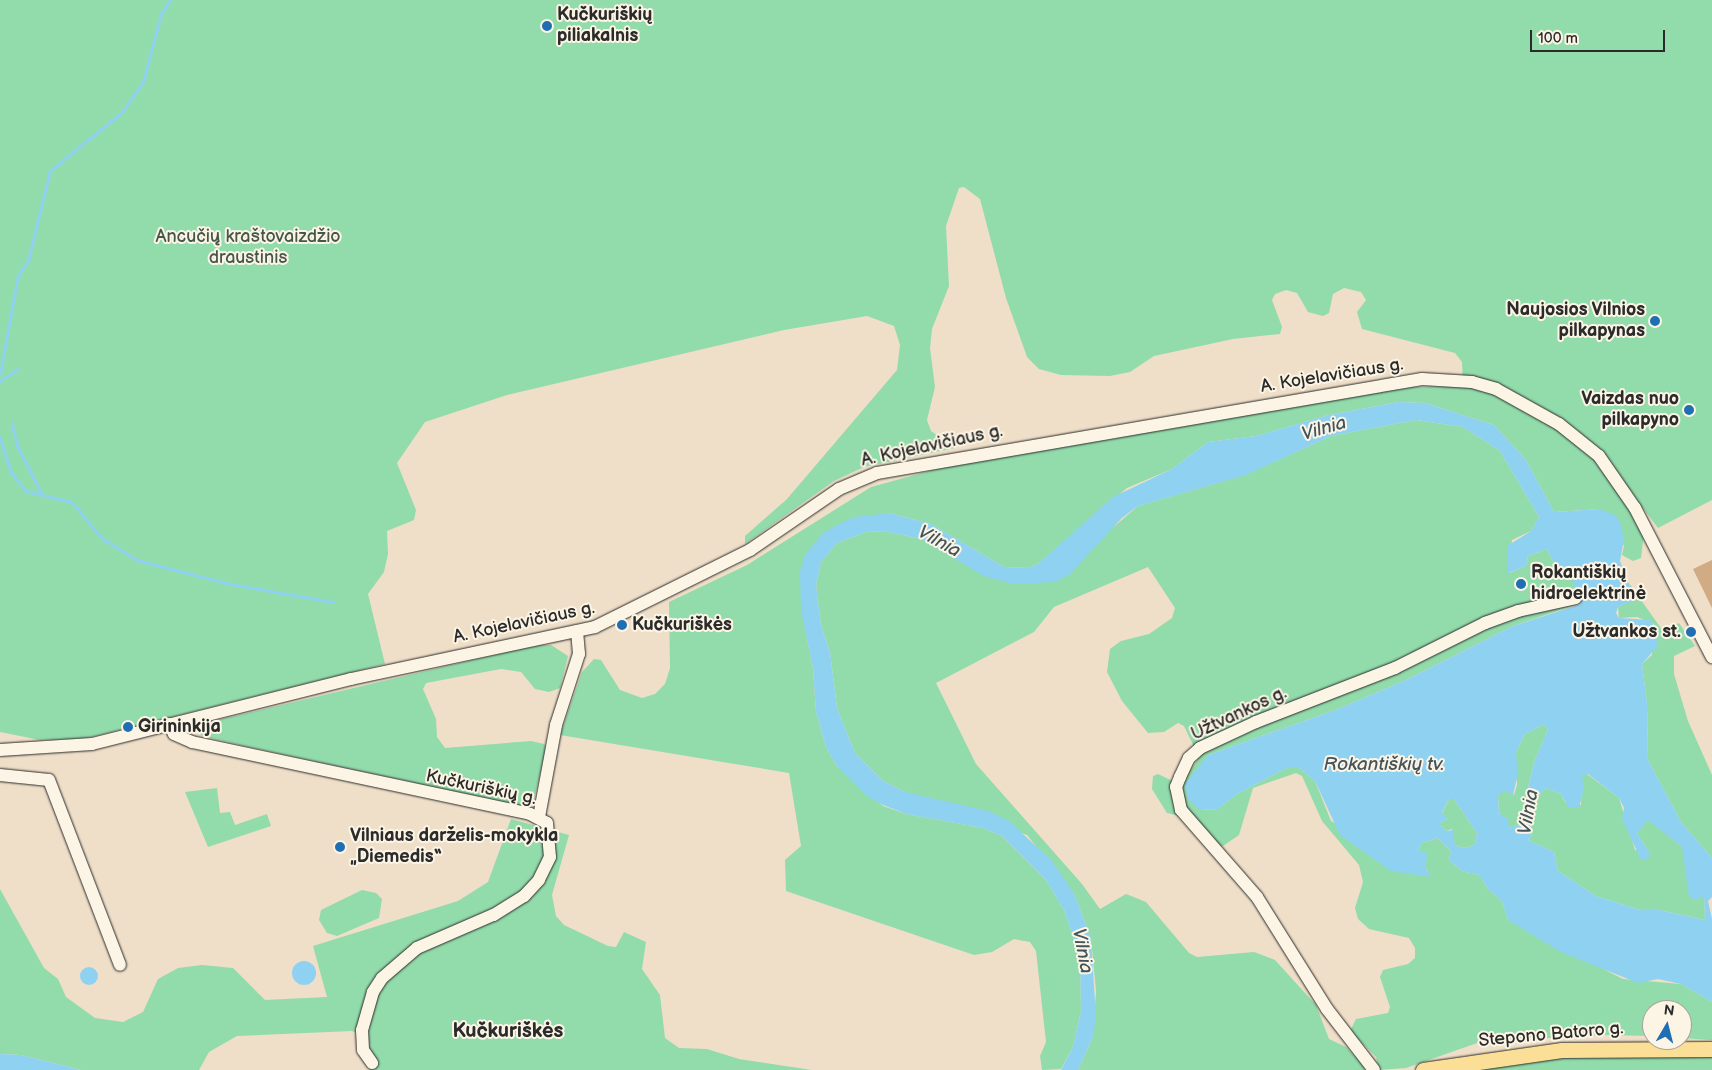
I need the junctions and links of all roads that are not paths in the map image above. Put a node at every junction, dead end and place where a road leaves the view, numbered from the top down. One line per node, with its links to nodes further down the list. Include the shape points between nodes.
1 (1576, 598): 13 (street, Užtvankos g., via 1518,611 1485,623 1395,668 1256,722 1200,748 1189,758 1180,777 1176,796 1186,818 1257,896 1327,1009)
2 (577, 631): 3 (street, A. Kojelavičiaus g., via 630,612 750,550 839,489 877,473 1394,382 1450,380 1472,382 1517,398 1559,424 1599,456 1635,508); 4 (street, A. Kojelavičiaus g., via 402,667); 9 (street, via 579,654 556,725)
3 (1712, 657)
4 (169, 724): 7 (street, A. Kojelavičiaus g., via 92,744); 9 (street, Kučkuriškių g., via 174,734 205,745)
5 (0, 741): 7 (street, A. Kojelavičiaus g.)
6 (0, 750): 7 (street, A. Kojelavičiaus g.)
7 (38, 750)
8 (0, 775): 10 (street, via 50,780)
9 (539, 817): 12 (street, Kučkuriškių g., via 547,823 551,835 550,858 539,880 524,896 493,915 418,948 382,978 373,992 362,1030 364,1050)
10 (120, 965)
11 (1712, 1049): 14 (main road, Stepono Batoro g., via 1562,1050)
12 (372, 1063)
13 (1374, 1070)
14 (1423, 1070)

